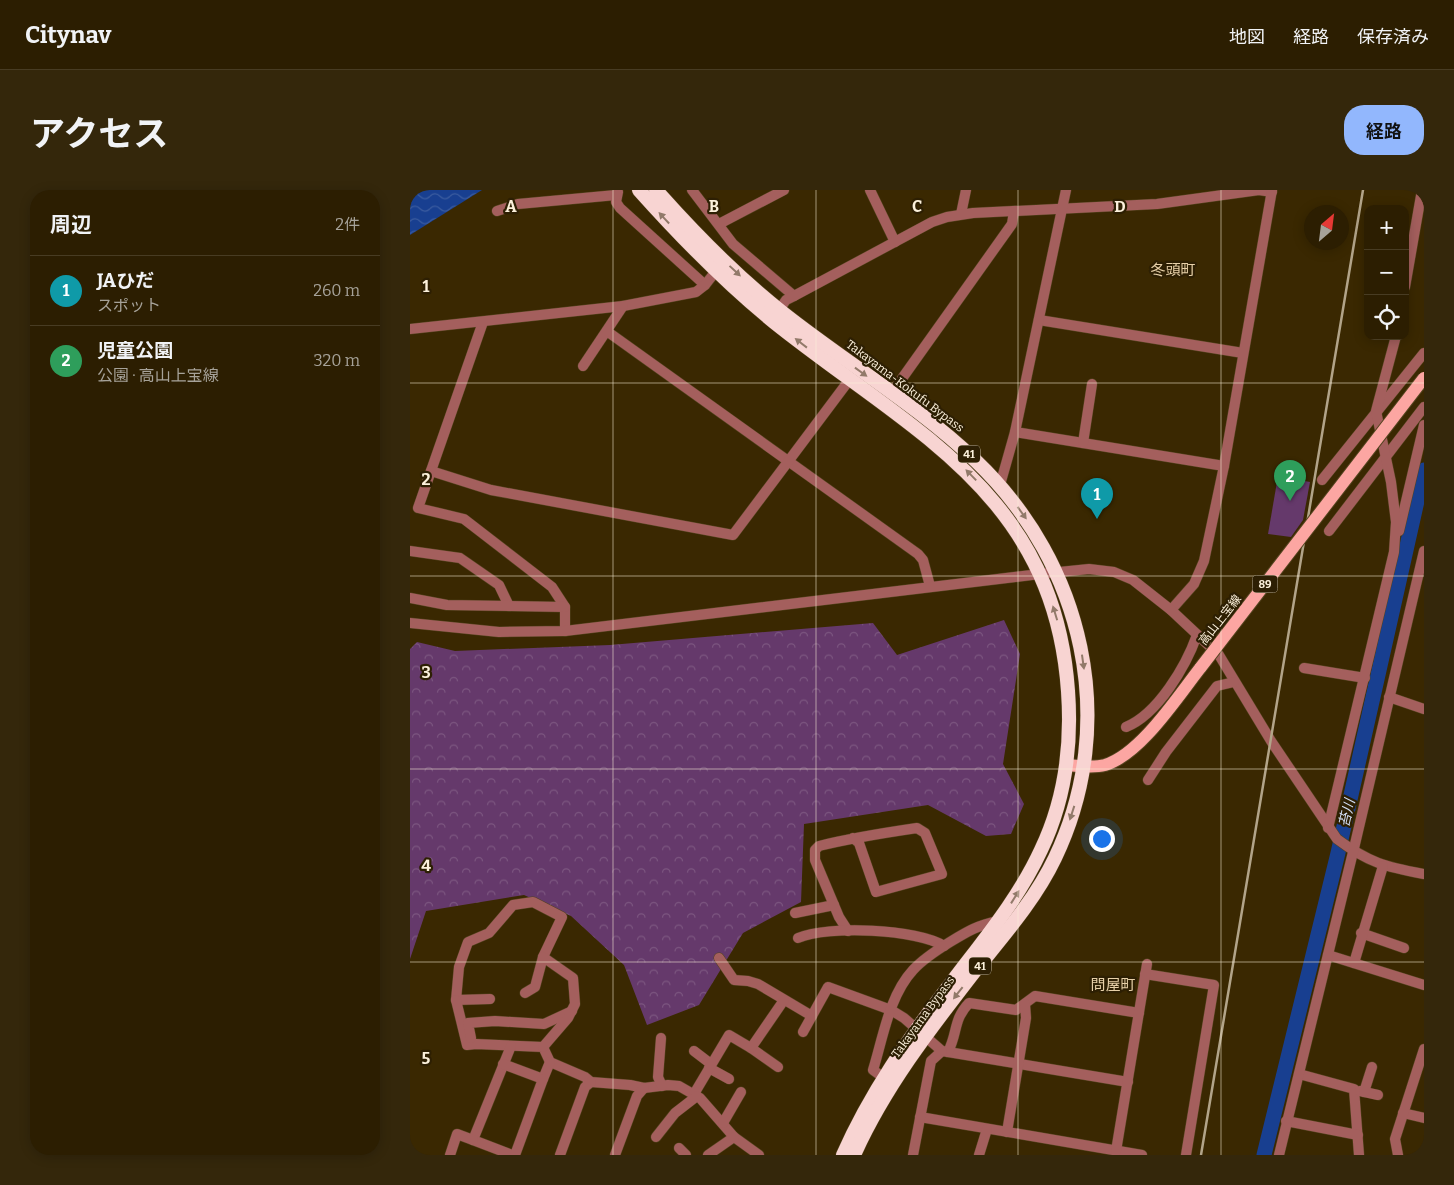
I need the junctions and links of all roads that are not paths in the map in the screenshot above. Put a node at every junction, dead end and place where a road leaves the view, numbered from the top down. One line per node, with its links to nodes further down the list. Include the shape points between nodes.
1 (639, 190): 16 (highway, Takayama-Kokufu Bypass / 41, one-way to 1)
2 (656, 190): 16 (highway, Takayama-Kokufu Bypass / 41)
3 (660, 190): 16 (highway, 41)
4 (692, 190): 15 (street)
5 (784, 190): 15 (street)
6 (870, 190): 17 (street)
7 (966, 190): 14 (street)
8 (1066, 190): 11 (street)
9 (1422, 190): 18 (street)
10 (1272, 191): 11 (street, via 1157,204); 29 (street)
11 (1063, 208): 13 (street); 24 (street)
12 (497, 211): 20 (street, via 518,204 617,193 616,202 620,208)
13 (1014, 211): 14 (street); 35 (street, via 1012,224)
14 (961, 214): 17 (street, via 932,222)
15 (719, 224): 21 (street, via 733,244)
16 (695, 241): 19 (highway, Takayama-Kokufu Bypass / 41); 23 (highway, Takayama-Kokufu Bypass / 41, one-way to 23)
17 (895, 242): 21 (street)
18 (1409, 264)
19 (716, 271): 20 (street); 33 (highway, Takayama-Kokufu Bypass / 41, one-way to 19, via 772,320)
20 (705, 285): 22 (street, via 696,292)
21 (794, 296): 23 (street, via 786,300)
22 (622, 306): 25 (street); 27 (street)
23 (779, 310): 35 (highway, Takayama-Kokufu Bypass / 41, one-way to 35)
24 (1040, 320): 29 (street); 39 (street)
25 (483, 322): 26 (street); 44 (street)
26 (410, 329)
27 (608, 332): 31 (street); 42 (street)
28 (1395, 340): 37 (street)
29 (1243, 352): 43 (street)
30 (1424, 353): 37 (street)
31 (583, 366)
32 (1424, 378): 69 (main road, 高山上宝線 / 89, bridge, via 1201,667 1132,749 1106,764)
33 (850, 380): 42 (street); 53 (highway, Takayama-Kokufu Bypass / 41, one-way to 33, via 1004,515 966,470)
34 (1092, 384): 40 (street)
35 (891, 394): 46 (highway, Takayama-Kokufu Bypass / 41, via 959,445)
36 (1424, 407): 41 (street)
37 (1376, 411): 41 (street); 45 (street)
38 (1424, 425): 50 (street)
39 (1015, 432): 40 (street); 46 (street)
40 (1083, 443): 43 (street)
41 (1386, 454): 47 (street); 50 (street, via 1396,522)
42 (788, 463): 44 (street, via 733,535 491,490); 54 (street, via 918,554 923,560)
43 (1224, 466): 58 (street, via 1200,573 1188,594)
44 (431, 471): 57 (street, via 418,508 464,519 552,587)
45 (1322, 480)
46 (1000, 485): 52 (highway, Takayama-Kokufu Bypass / 41, one-way to 52, via 1026,518)
47 (1329, 532)
48 (1424, 551): 51 (street)
49 (410, 552): 56 (street, via 460,558 499,585)
50 (1394, 552): 63 (street)
51 (1422, 564): 65 (street)
52 (1057, 572): 53 (street); 58 (street, via 1089,569 1114,572 1143,587); 69 (highway, Takayama-Kokufu Bypass / 41, one-way to 69, via 1072,612 1083,657 1087,705)
53 (1040, 574): 54 (street); 68 (highway, Takayama-Kokufu Bypass / 41, one-way to 53, via 1069,701 1064,653 1055,612)
54 (930, 586): 60 (street)
55 (410, 598): 56 (street, via 447,605)
56 (510, 606): 57 (street)
57 (565, 607): 60 (street)
58 (1171, 610): 61 (street)
59 (410, 623): 60 (street, via 499,632)
60 (565, 630)
61 (1198, 635): 64 (street, via 1219,655); 67 (street, via 1184,667 1145,717)
62 (1304, 668): 63 (street)
63 (1365, 678): 71 (street)
64 (1234, 682): 70 (street, via 1218,686); 71 (street)
65 (1389, 697): 66 (street); 73 (street)
66 (1424, 709)
67 (1126, 727)
68 (1067, 765): 69 (main road, 高山上宝線 / 89); 78 (highway, Takayama Bypass / 41, one-way to 68, via 1029,874 1047,836 1058,807)
69 (1083, 766): 99 (highway, Takayama Bypass / 41, one-way to 99, via 1064,836 1040,884 1009,929)
70 (1148, 780)
71 (1329, 830): 73 (street)
72 (852, 838): 72 (street, via 917,828 925,833 942,874 876,892 859,843); 76 (street, via 818,846 816,850 815,860)
73 (1352, 850): 74 (street); 84 (street)
74 (1383, 866): 75 (street); 80 (street)
75 (1424, 874)
76 (834, 905): 77 (street); 79 (street)
77 (795, 913)
78 (999, 921): 82 (street, via 978,925); 99 (highway, Takayama Bypass / 41)
79 (848, 931): 81 (street, via 814,933); 82 (street, via 877,931 930,939)
80 (1361, 934): 83 (street); 87 (street)
81 (798, 938)
82 (944, 946): 94 (street, via 912,971)
83 (1404, 948)
84 (1328, 955): 87 (street); 114 (street)
85 (543, 957): 89 (street, via 535,987); 91 (street, via 562,916 533,902 513,905 489,934 468,942 456,980); 95 (street, via 573,978 575,1004)
86 (719, 958): 92 (street, via 734,980 758,984)
87 (1354, 962): 88 (street)
88 (1424, 985)
89 (525, 993)
90 (490, 999): 91 (street)
91 (456, 1000): 101 (street, via 467,1045)
92 (784, 1000): 97 (street); 104 (street)
93 (1025, 1004): 96 (street, via 1035,996); 107 (street, via 1016,1010 969,1003 958,1015 954,1040); 110 (street, via 1026,1018)
94 (891, 1010): 97 (street, via 828,987); 99 (street); 115 (street, via 873,1070)
95 (572, 1011): 101 (street, via 544,1024 468,1023); 103 (street)
96 (1139, 1013): 119 (street); 149 (street, via 1146,969 1214,985)
97 (812, 1016): 98 (street)
98 (803, 1032)
99 (921, 1032): 107 (street); 115 (highway, Takayama Bypass / 41); 145 (highway, Takayama Bypass / 41, via 875,1111)
100 (661, 1038): 120 (street, via 658,1077)
101 (472, 1044): 102 (street)
102 (511, 1046): 103 (street); 109 (street)
103 (543, 1047): 108 (street)
104 (751, 1048): 111 (street, via 729,1035); 112 (street)
105 (1424, 1049): 126 (street)
106 (694, 1051): 111 (street)
107 (945, 1052): 110 (street); 127 (street, via 931,1061)
108 (550, 1062): 116 (street); 118 (street, via 585,1076)
109 (503, 1064): 116 (street); 136 (street)
110 (1018, 1064): 119 (street); 132 (street)
111 (710, 1066): 117 (street); 124 (street)
112 (778, 1067)
113 (1372, 1068): 122 (street)
114 (1299, 1074): 122 (street); 129 (street)
115 (884, 1078): 144 (highway, Takayama Bypass / 41)
116 (543, 1079): 139 (street)
117 (728, 1079)
118 (591, 1082): 121 (street); 140 (street, via 585,1087)
119 (1128, 1082): 137 (street)
120 (662, 1086): 121 (street); 124 (street, via 678,1086)
121 (644, 1088): 141 (street, via 637,1096)
122 (1359, 1090): 125 (street); 133 (street)
123 (741, 1092): 130 (street)
124 (695, 1095): 130 (street); 134 (street)
125 (1378, 1095)
126 (1403, 1113): 128 (street); 152 (street, via 1396,1139)
127 (920, 1117): 131 (street); 146 (street)
128 (1424, 1118)
129 (1286, 1121): 133 (street); 150 (street)
130 (723, 1123): 135 (street)
131 (987, 1129): 132 (street); 147 (street)
132 (1007, 1132): 137 (street)
133 (1358, 1135): 151 (street)
134 (656, 1137)
135 (734, 1137): 142 (street); 143 (street)
136 (473, 1140): 138 (street, via 456,1134); 139 (street)
137 (1116, 1151): 148 (street)
138 (450, 1155)
139 (513, 1155)
140 (560, 1155)
141 (615, 1155)
142 (708, 1155)
143 (760, 1155)
144 (843, 1155)
145 (854, 1155)
146 (913, 1155)
147 (979, 1155)
148 (1142, 1155)
149 (1186, 1155)
150 (1279, 1155)
151 (1359, 1155)
152 (1398, 1155)

